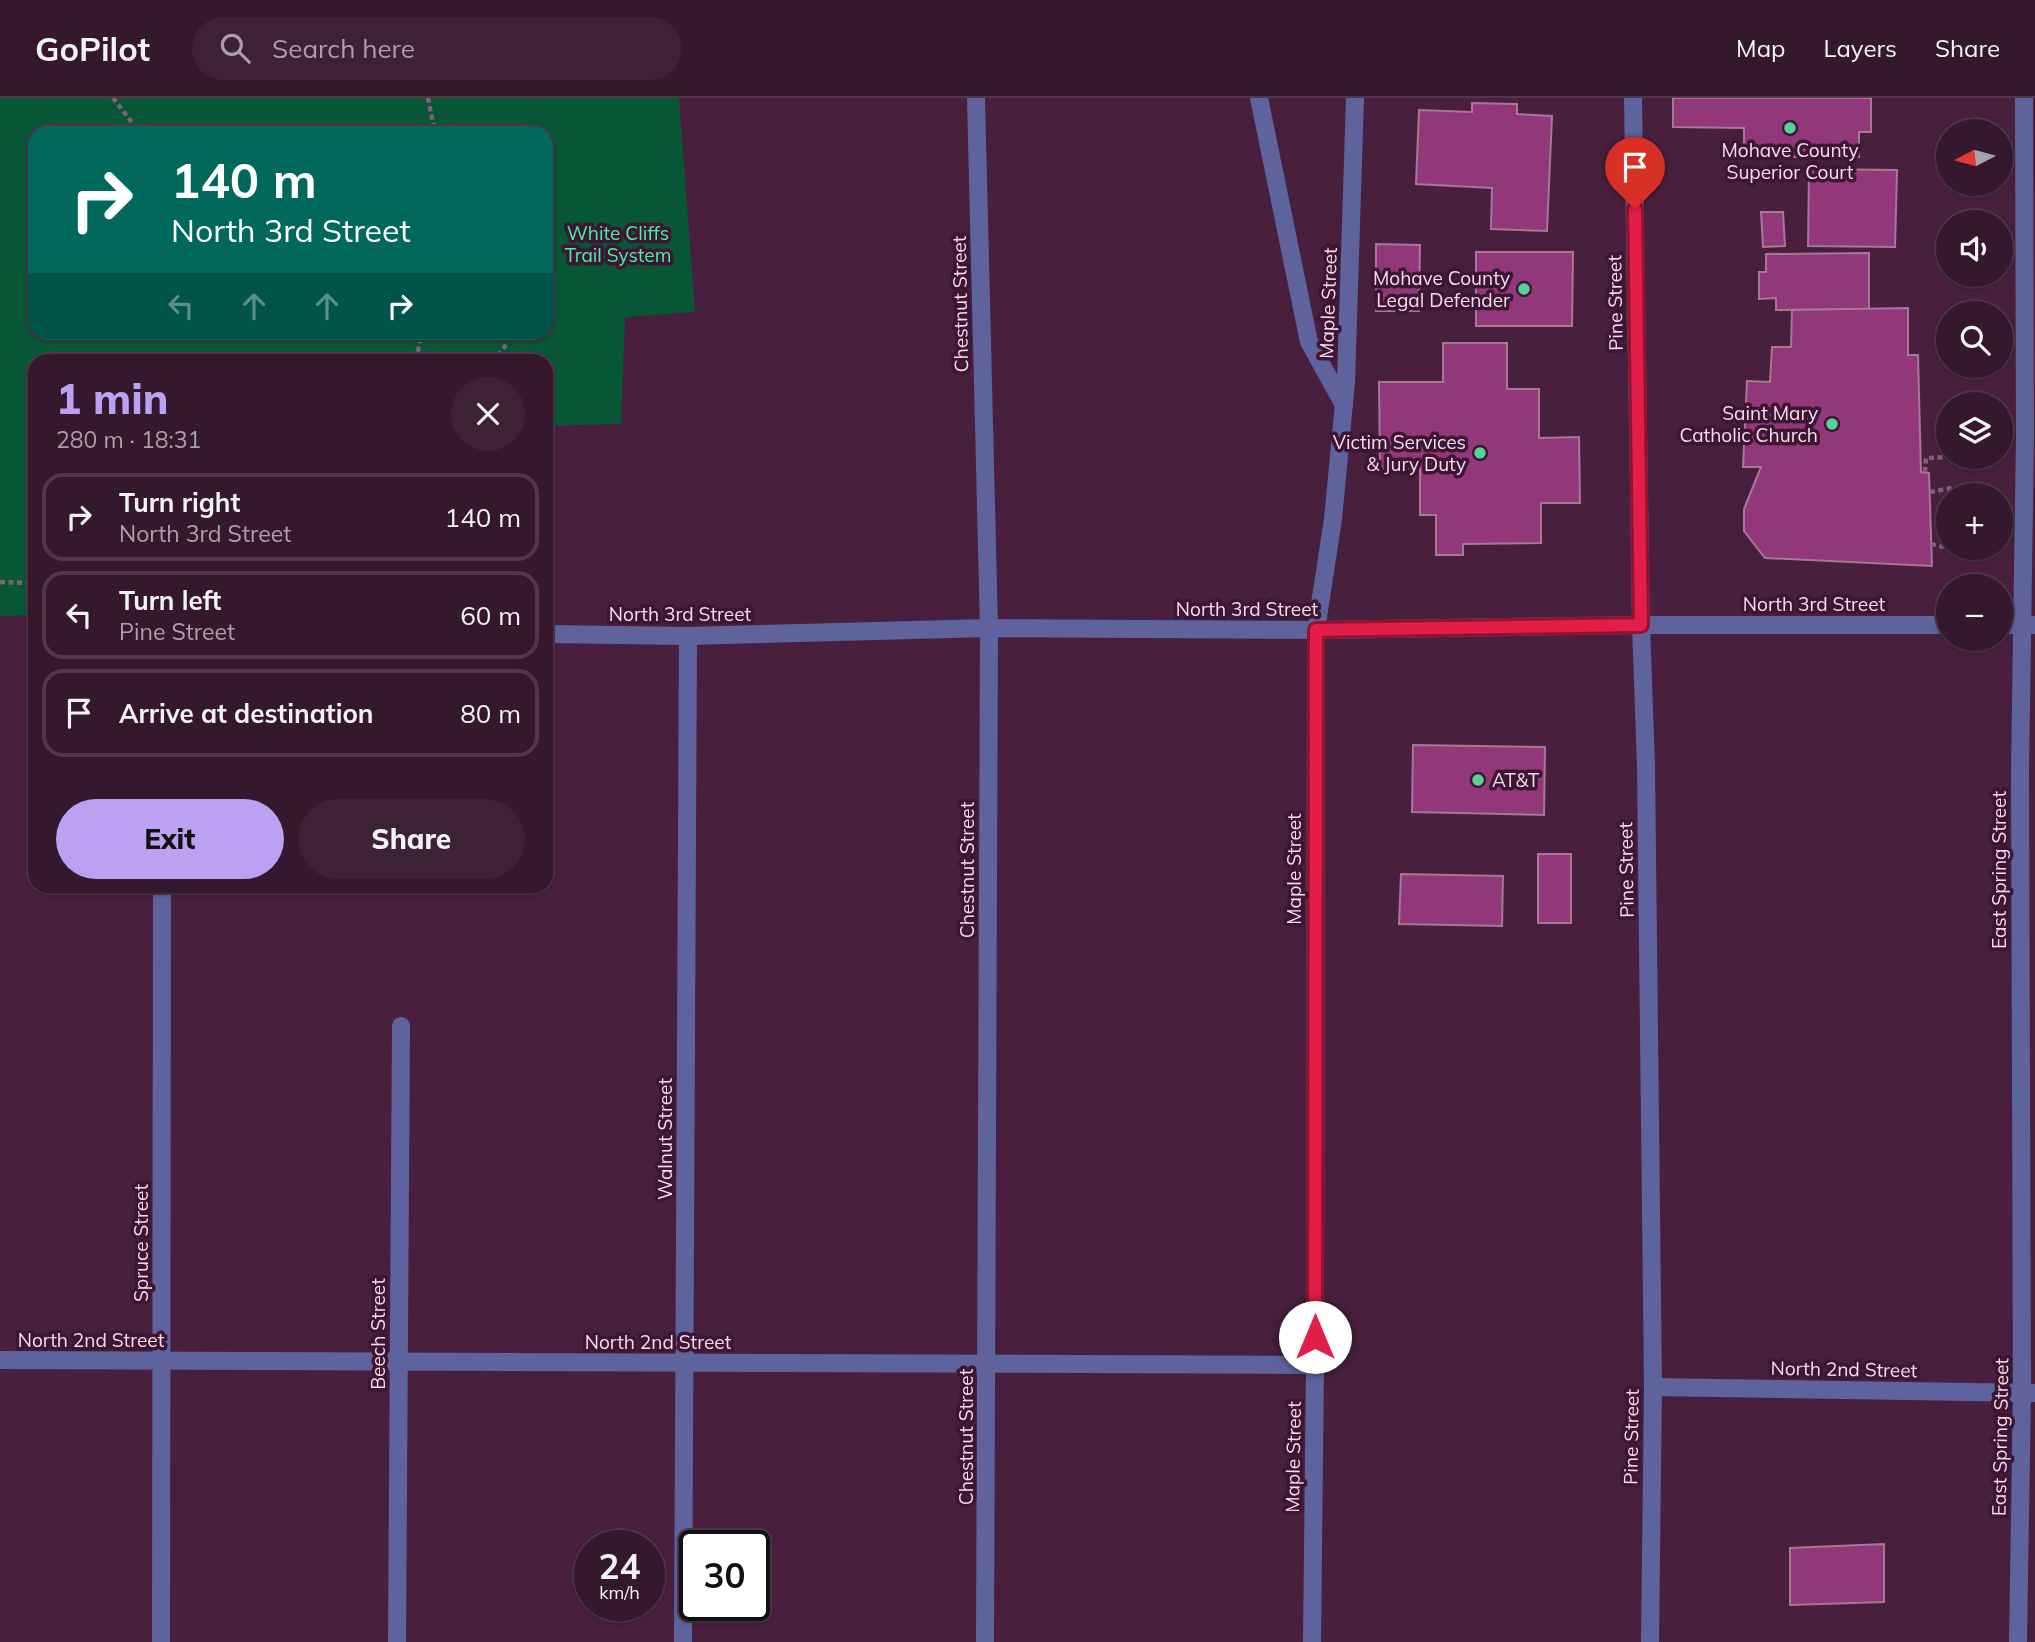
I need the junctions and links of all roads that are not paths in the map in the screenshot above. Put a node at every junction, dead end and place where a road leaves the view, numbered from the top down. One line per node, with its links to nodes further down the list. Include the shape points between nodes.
1 (976, 98): 10 (street, Chestnut Street)
2 (1259, 98): 6 (street, via 1309,342)
3 (1355, 98): 6 (street, Maple Street)
4 (1633, 98): 7 (street, Pine Street)
5 (2024, 98): 9 (street, East Spring Street)
6 (1344, 405): 11 (street, Maple Street)
7 (1641, 625): 8 (street, North 3rd Street); 11 (street, North 3rd Street); 22 (street, Pine Street)
8 (1936, 625)
9 (2028, 625): 23 (street, East Spring Street)
10 (989, 628): 11 (street, North 3rd Street); 13 (street, North 3rd Street); 20 (street, Chestnut Street)
11 (1316, 630): 21 (street, Maple Street)
12 (553, 634): 13 (street, North 3rd Street)
13 (688, 636): 19 (street, Walnut Street)
14 (162, 893): 17 (street, Spruce Street)
15 (401, 1026): 18 (street, Beech Street)
16 (0, 1360): 17 (street, North 2nd Street)
17 (163, 1361): 18 (street, North 2nd Street); 24 (street, Spruce Street)
18 (399, 1362): 19 (street, North 2nd Street); 25 (street, Beech Street)
19 (685, 1363): 20 (street, North 2nd Street); 26 (street, Walnut Street)
20 (987, 1364): 21 (street, North 2nd Street); 27 (street, Chestnut Street)
21 (1315, 1365): 28 (street, Maple Street)
22 (1653, 1387): 23 (street, North 2nd Street); 29 (street, Pine Street)
23 (2028, 1392): 30 (street, East Spring Street)
24 (161, 1642)
25 (397, 1642)
26 (683, 1642)
27 (985, 1642)
28 (1312, 1642)
29 (1650, 1642)
30 (2018, 1642)

